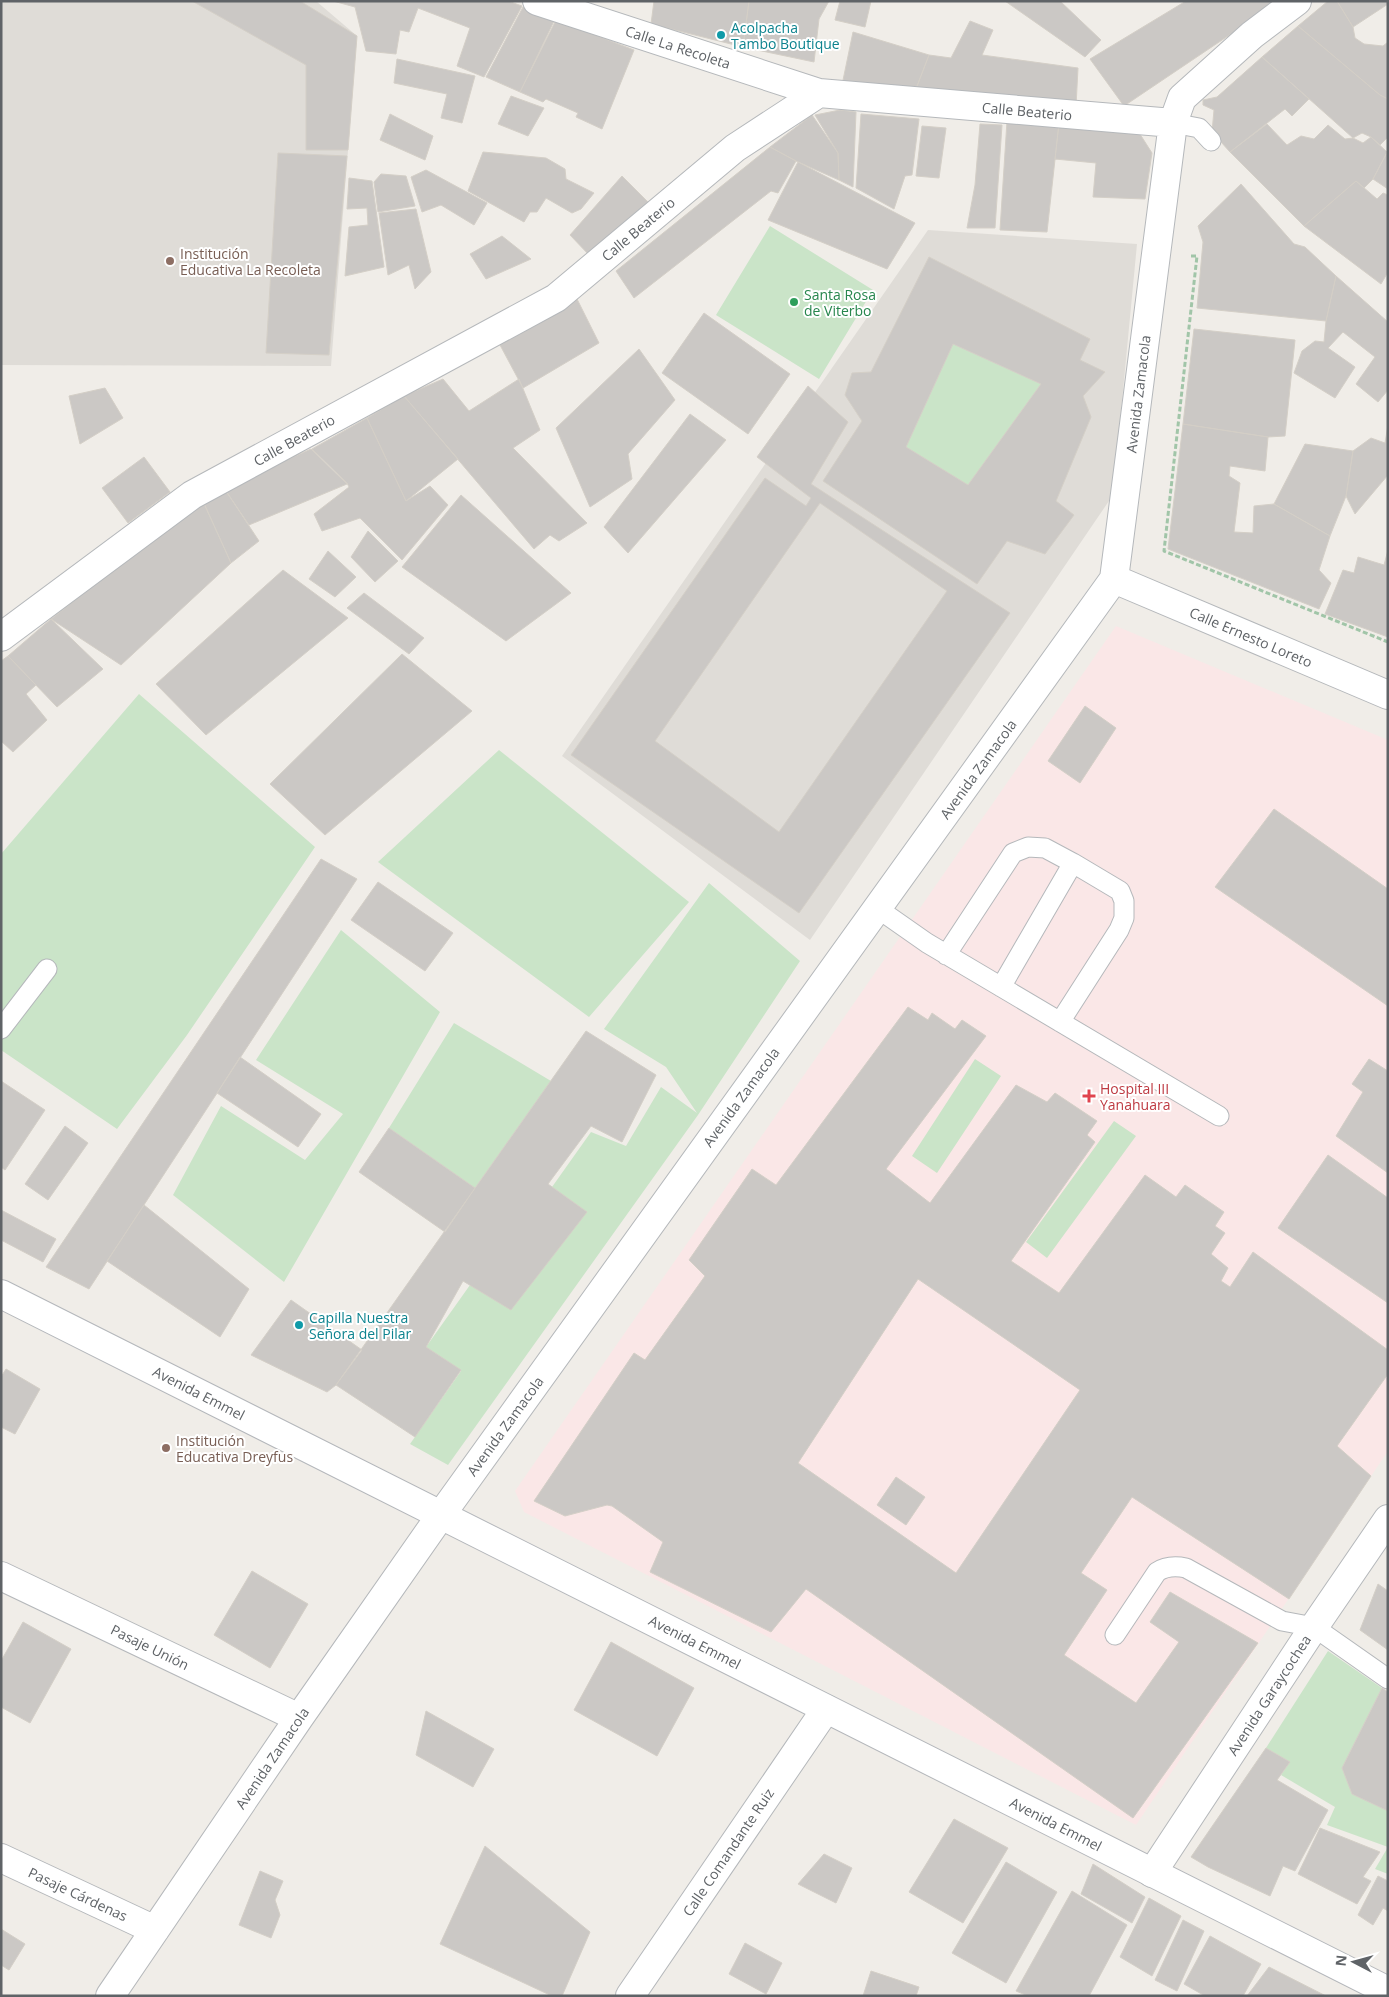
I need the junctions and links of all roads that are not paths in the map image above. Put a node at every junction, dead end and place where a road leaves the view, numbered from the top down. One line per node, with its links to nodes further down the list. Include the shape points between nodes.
1 (537, 1): 3 (street, Calle La Recoleta)
2 (1297, 1): 4 (street, via 1252,34 1182,98)
3 (819, 93): 4 (street, Calle Beaterio); 7 (street, Calle Beaterio, via 735,148 556,298 192,495)
4 (1173, 123): 5 (lane, via 1199,128); 6 (street, Avenida Zamacola)
5 (1211, 141)
6 (1114, 579): 8 (street, Calle Ernesto Loreto); 10 (street, Avenida Zamacola)
7 (1, 636)
8 (1388, 695)
9 (1073, 863): 11 (lane, via 1036,846 1013,853); 13 (lane); 14 (lane, via 1120,891 1126,910 1119,930)
10 (877, 908): 11 (lane); 18 (street, Avenida Zamacola)
11 (946, 955): 13 (lane)
12 (46, 969): 15 (lane)
13 (1001, 987): 14 (lane)
14 (1060, 1022): 16 (lane)
15 (1, 1029)
16 (1219, 1116)
17 (1, 1294): 18 (street, Avenida Emmel)
18 (441, 1515): 24 (street, Avenida Emmel); 25 (street, Avenida Zamacola)
19 (1388, 1519): 21 (street, Avenida Garaycochea)
20 (1, 1576): 25 (street, Pasaje Unión)
21 (1314, 1627): 22 (lane, via 1282,1621 1186,1568 1178,1567 1157,1572); 23 (lane); 27 (street, Avenida Garaycochea)
22 (1115, 1635)
23 (1388, 1679)
24 (826, 1709): 27 (street, Avenida Emmel); 31 (street, Calle Comandante Ruiz)
25 (299, 1718): 28 (street, Avenida Zamacola)
26 (1, 1858): 28 (street, Pasaje Cárdenas)
27 (1152, 1873): 29 (street, Avenida Emmel)
28 (154, 1930): 30 (street, Avenida Zamacola)
29 (1388, 1991)
30 (110, 1996)
31 (630, 1996)

